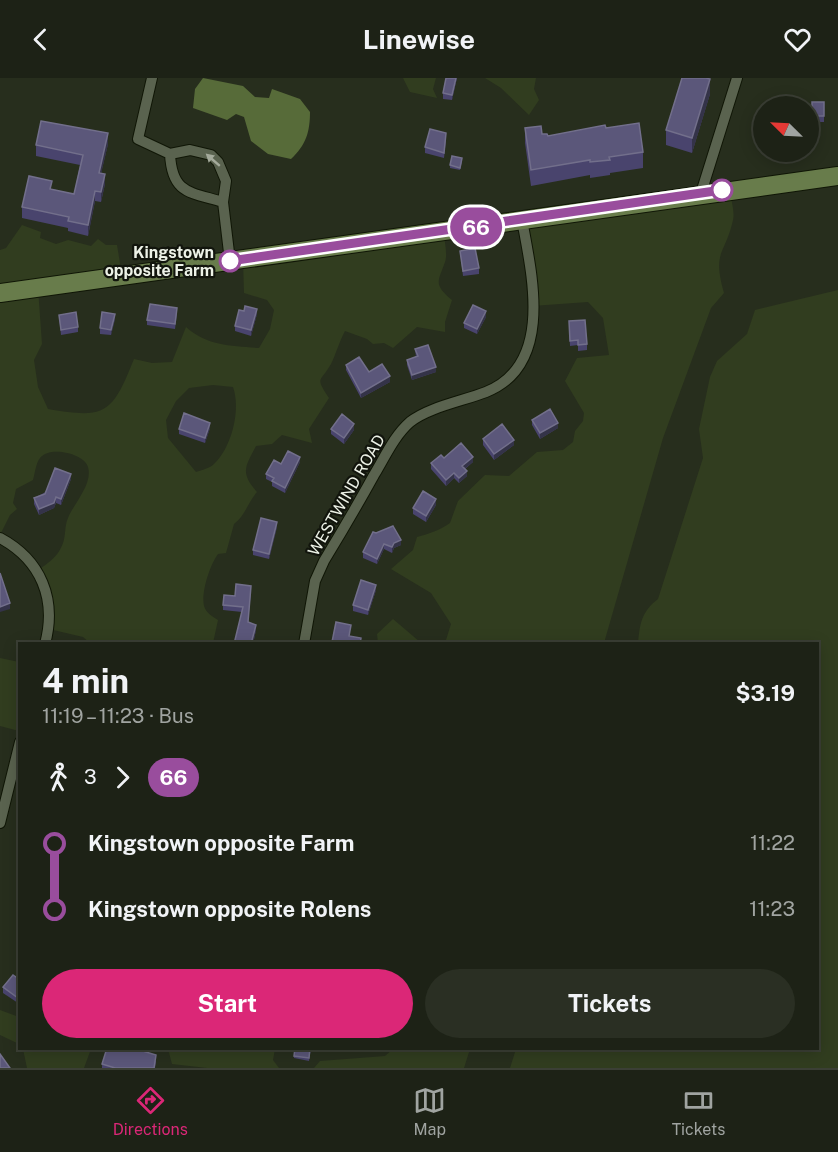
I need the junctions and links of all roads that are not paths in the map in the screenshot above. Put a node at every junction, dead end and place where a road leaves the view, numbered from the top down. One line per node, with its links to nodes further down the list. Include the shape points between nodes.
1 (152, 78): 3 (street, via 138,139)
2 (737, 78): 5 (street)
3 (170, 154): 6 (street, via 171,172 180,187); 6 (street, one-way to 3, via 226,181 218,162 190,150)
4 (838, 176): 5 (main road)
5 (701, 193): 7 (main road)
6 (223, 202): 8 (street)
7 (522, 220): 8 (main road); 12 (street, WESTWIND ROAD, via 532,278 533,317 525,355 496,387 427,411 394,440 315,581)
8 (230, 261): 9 (main road)
9 (0, 293)
10 (0, 538): 11 (street, via 22,552 45,584 49,604)
11 (46, 642)
12 (304, 642)
13 (18, 750): 14 (street)
14 (0, 824)

